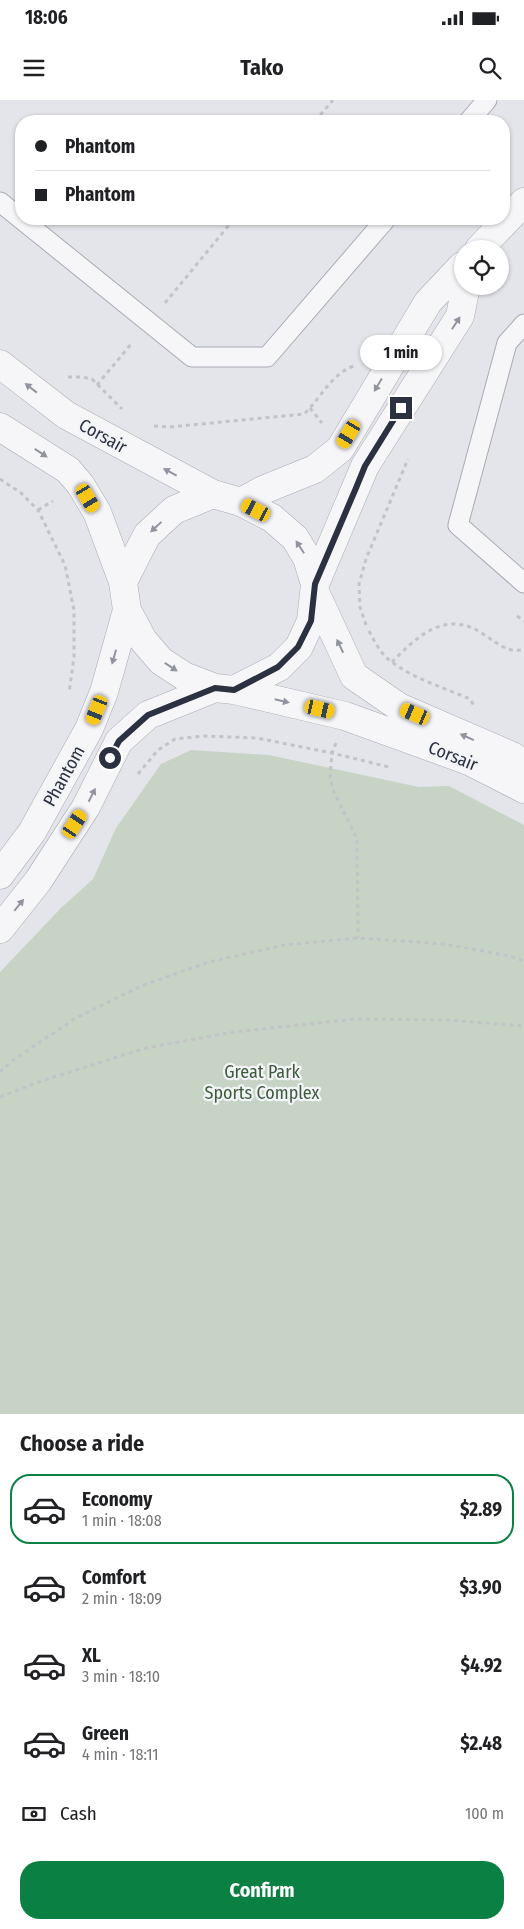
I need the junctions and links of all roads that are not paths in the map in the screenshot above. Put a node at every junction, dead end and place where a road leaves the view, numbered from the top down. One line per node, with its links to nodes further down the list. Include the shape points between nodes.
1 (487, 100): 2 (lane)
2 (474, 115)
3 (0, 202): 5 (lane)
4 (524, 202): 6 (street)
5 (15, 214)
6 (510, 216)
7 (28, 225): 8 (lane, via 192,357 267,357)
8 (381, 225)
9 (501, 225): 10 (street)
10 (487, 240)
11 (454, 274): 17 (street, one-way to 17, via 428,302 340,449 314,469)
12 (464, 295): 20 (street, one-way to 12, via 365,466 460,316)
13 (524, 324): 19 (lane, via 507,343 458,525)
14 (0, 364): 16 (street, Corsair, one-way to 14, via 66,415)
15 (0, 427): 18 (street, one-way to 18, via 68,470 80,484 97,512)
16 (213, 494): 17 (street, Corsair); 18 (street, one-way to 18, via 174,510 147,535)
17 (241, 502): 20 (street, Corsair, one-way to 17, via 307,558 294,538 272,518)
18 (123, 582): 21 (street)
19 (524, 584)
20 (315, 588): 22 (street, Phantom, via 311,621 298,647 278,667); 23 (street, Corsair, one-way to 20, via 399,707 354,676)
21 (127, 610): 22 (street, Corsair, one-way to 22, via 143,640 162,661 184,676); 25 (street, Phantom, one-way to 25, via 104,692 89,729 32,832)
22 (224, 689): 24 (street, Corsair, one-way to 24, via 337,713 469,761); 26 (street, Phantom, one-way to 22, via 38,881 86,807 119,741 148,715)
23 (524, 764)
24 (524, 789)
25 (0, 875)
26 (0, 929)

